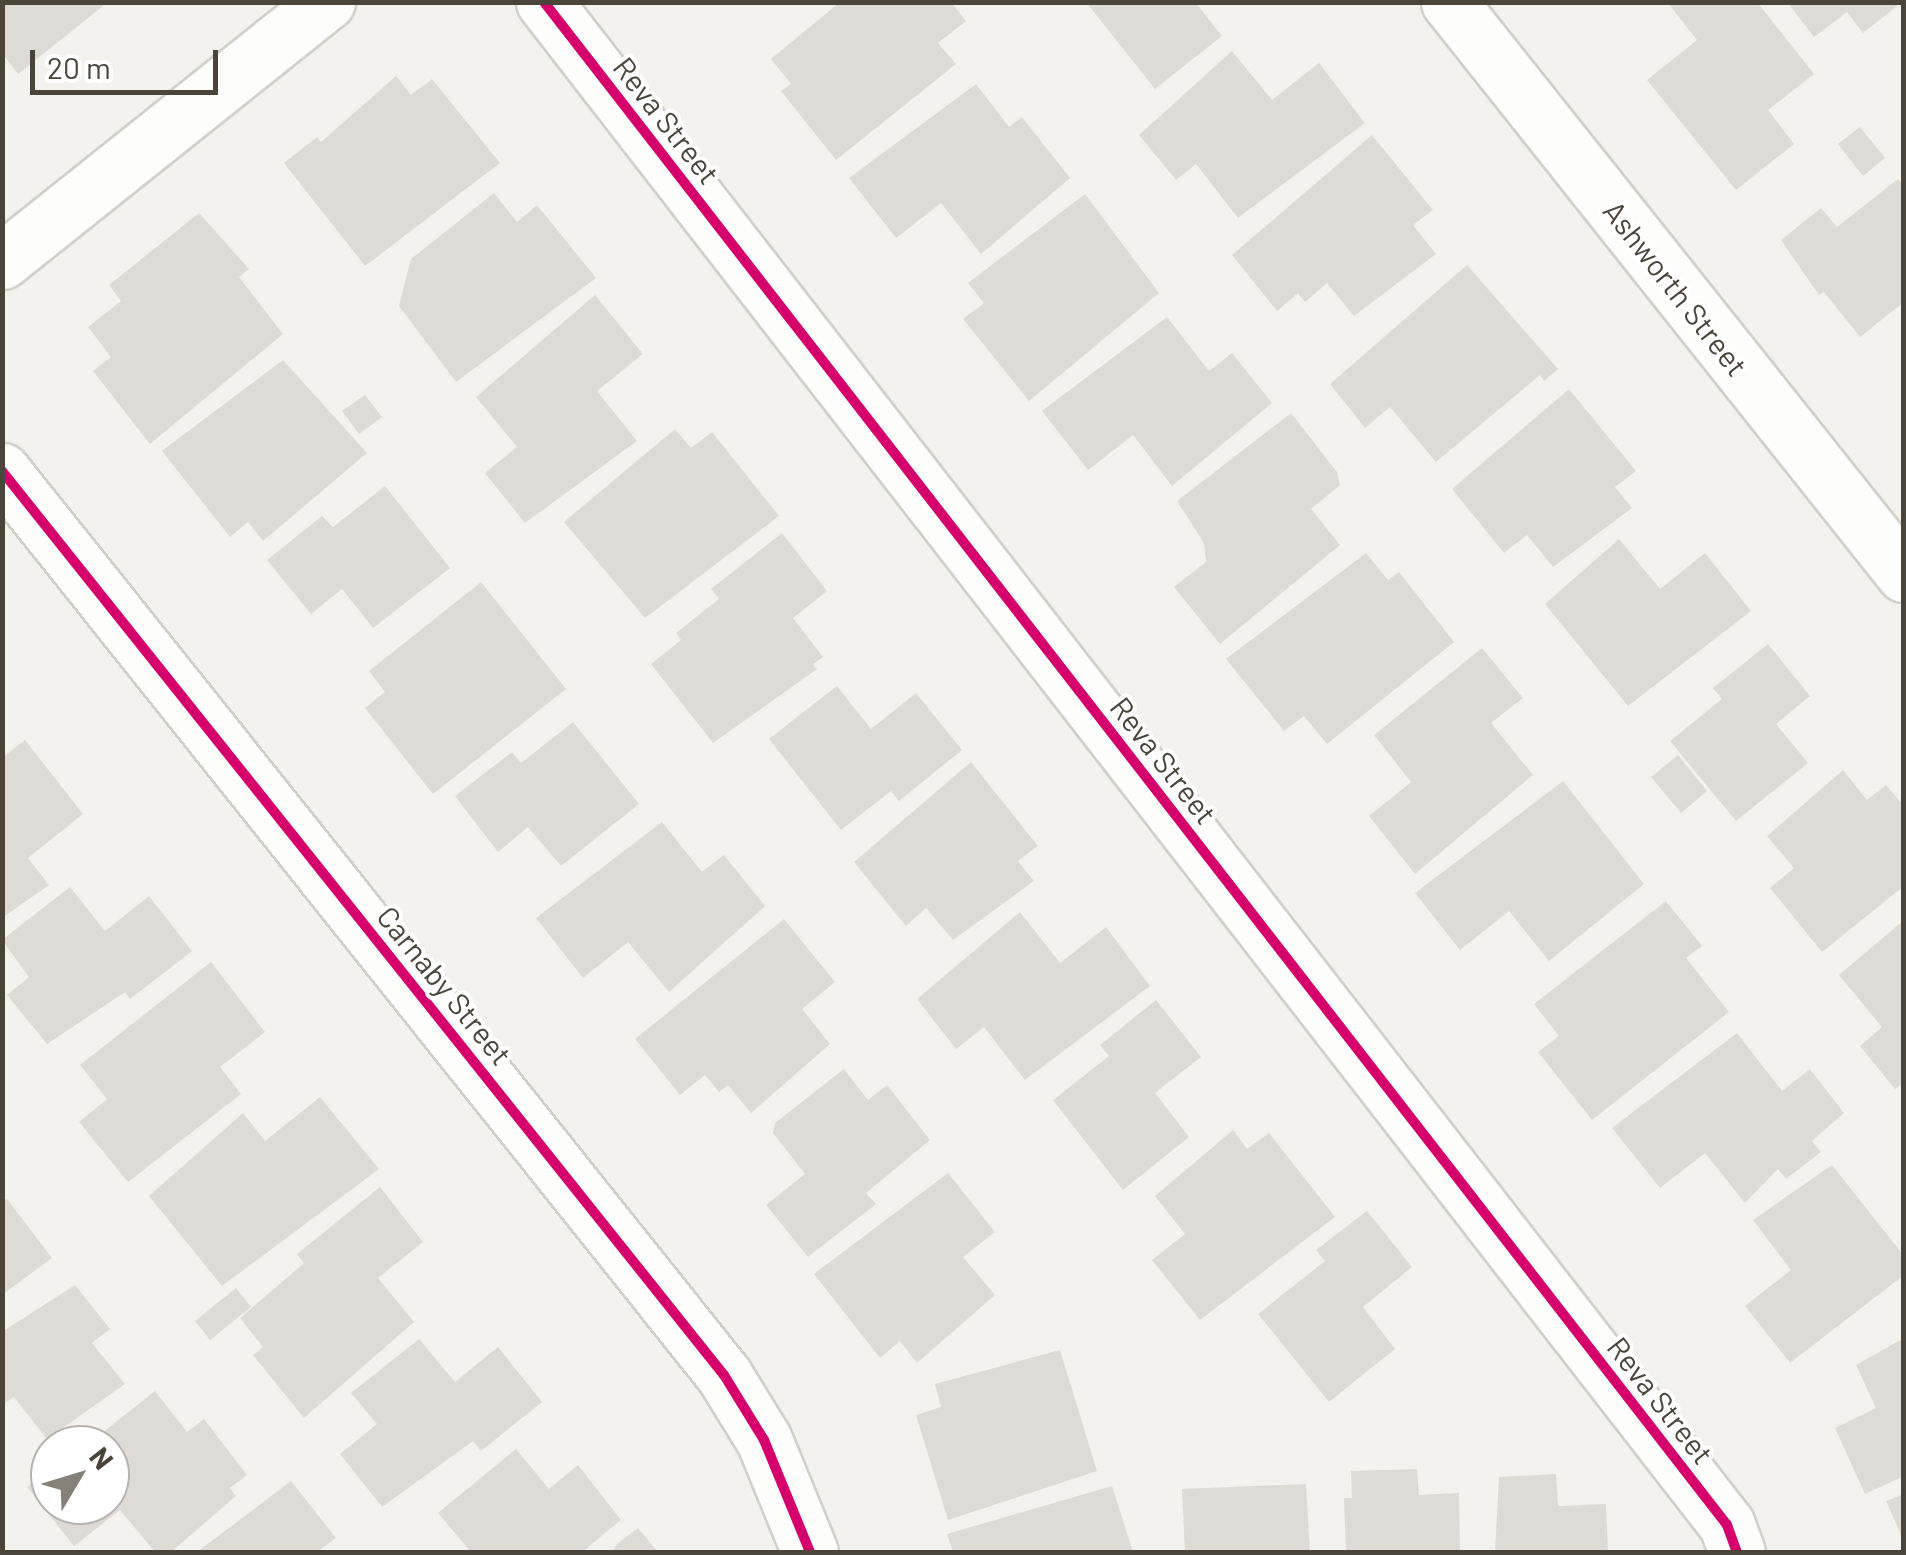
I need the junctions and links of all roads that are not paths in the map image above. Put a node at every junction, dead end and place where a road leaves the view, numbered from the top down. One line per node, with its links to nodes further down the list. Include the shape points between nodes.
1 (328, 2): 4 (street)
2 (544, 2): 8 (street, Reva Street, via 1727,1525)
3 (1449, 2): 6 (street, Ashworth Street)
4 (2, 262)
5 (2, 471): 7 (street, Carnaby Street, via 724,1375 764,1440)
6 (1901, 566)
7 (810, 1552)
8 (1737, 1552)

